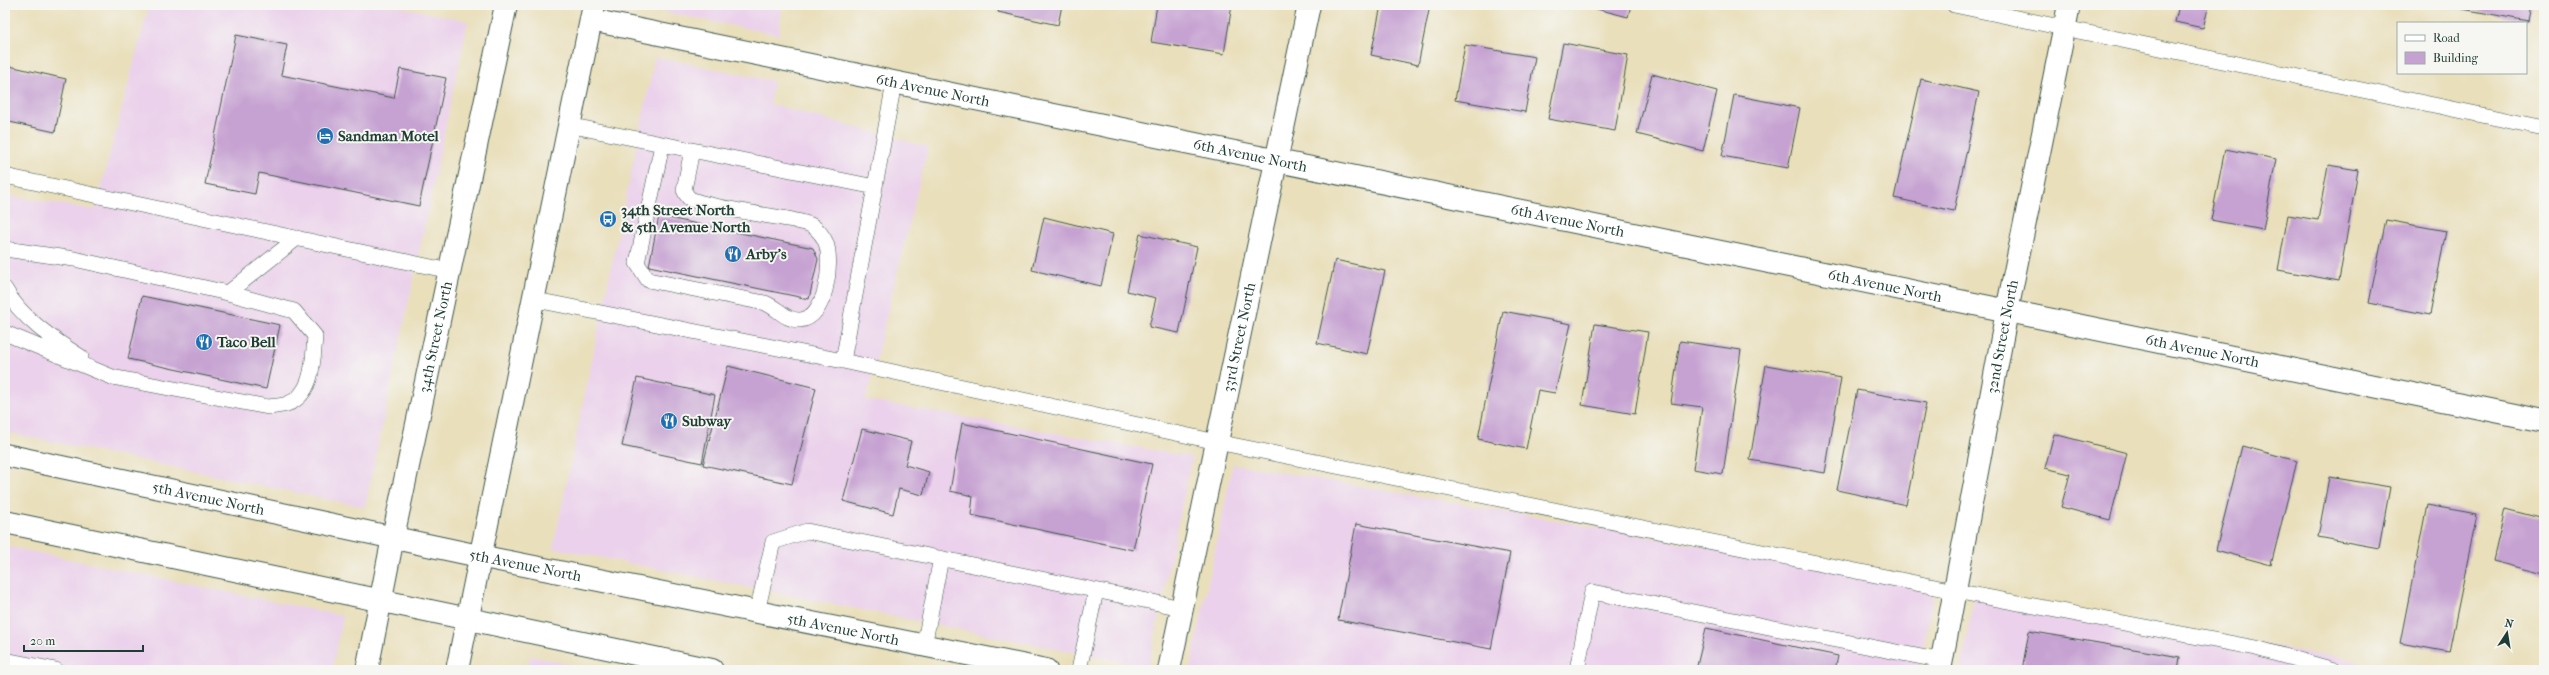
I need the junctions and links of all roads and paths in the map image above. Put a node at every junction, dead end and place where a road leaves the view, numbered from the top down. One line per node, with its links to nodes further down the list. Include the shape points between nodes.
1 (505, 5): 17 (main road, 34th Street North)
2 (1309, 5): 12 (main road, 33rd Street North)
3 (1954, 5): 6 (lane)
4 (2069, 5): 6 (main road, 32nd Street North)
5 (592, 13): 7 (main road, 6th Avenue North); 8 (main road)
6 (2065, 28): 9 (lane); 21 (main road, 32nd Street North)
7 (894, 83): 12 (main road, 6th Avenue North); 14 (lane)
8 (568, 125): 10 (lane); 20 (main road)
9 (2544, 128)
10 (662, 144): 11 (lane); 11 (lane, via 637,263 640,271 648,280 766,303 775,307 784,316 798,320 808,319 819,310 824,290 829,265 826,242 814,226 699,202 688,197 684,190)
11 (692, 150): 14 (lane)
12 (1276, 161): 21 (main road, 6th Avenue North); 26 (main road, 33rd Street North)
13 (5, 176): 15 (lane)
14 (875, 187): 23 (lane)
15 (297, 238): 17 (lane); 19 (lane)
16 (8, 252): 19 (lane, via 74,259)
17 (450, 271): 29 (main road, 34th Street North)
18 (5, 289): 24 (lane, via 9,297 58,342)
19 (228, 293): 24 (lane, via 294,311 314,336 313,364 306,389 288,404 268,406)
20 (531, 299): 23 (lane); 30 (main road)
21 (2007, 311): 25 (main road, 6th Avenue North); 33 (main road, 32nd Street North)
22 (5, 333): 24 (lane)
23 (842, 361): 26 (lane)
24 (112, 377)
25 (2544, 421)
26 (1217, 442): 33 (lane); 35 (main road, 33rd Street North)
27 (5, 455): 29 (main road, 5th Avenue North)
28 (5, 522): 34 (main road)
29 (393, 537): 30 (main road, 5th Avenue North); 34 (main road, 34th Street North)
30 (479, 556): 36 (main road, 5th Avenue North); 37 (main road)
31 (941, 558): 32 (lane); 36 (lane, via 807,530 773,542); 38 (lane)
32 (1096, 591): 35 (lane); 46 (lane)
33 (1955, 591): 40 (main road, 32nd Street North); 49 (lane, via 2256,648)
34 (382, 601): 37 (main road); 42 (main road, 34th Street North)
35 (1182, 608): 47 (main road, 33rd Street North)
36 (757, 612): 38 (main road, 5th Avenue North)
37 (467, 620): 43 (main road); 44 (main road)
38 (924, 646): 45 (main road, 5th Avenue North)
39 (5, 660): 41 (lane)
40 (1941, 665): 48 (lane, via 1592,592)
41 (56, 670)
42 (368, 670)
43 (457, 670)
44 (709, 670)
45 (1046, 670)
46 (1079, 670)
47 (1169, 670)
48 (1577, 670)
49 (2334, 670)

